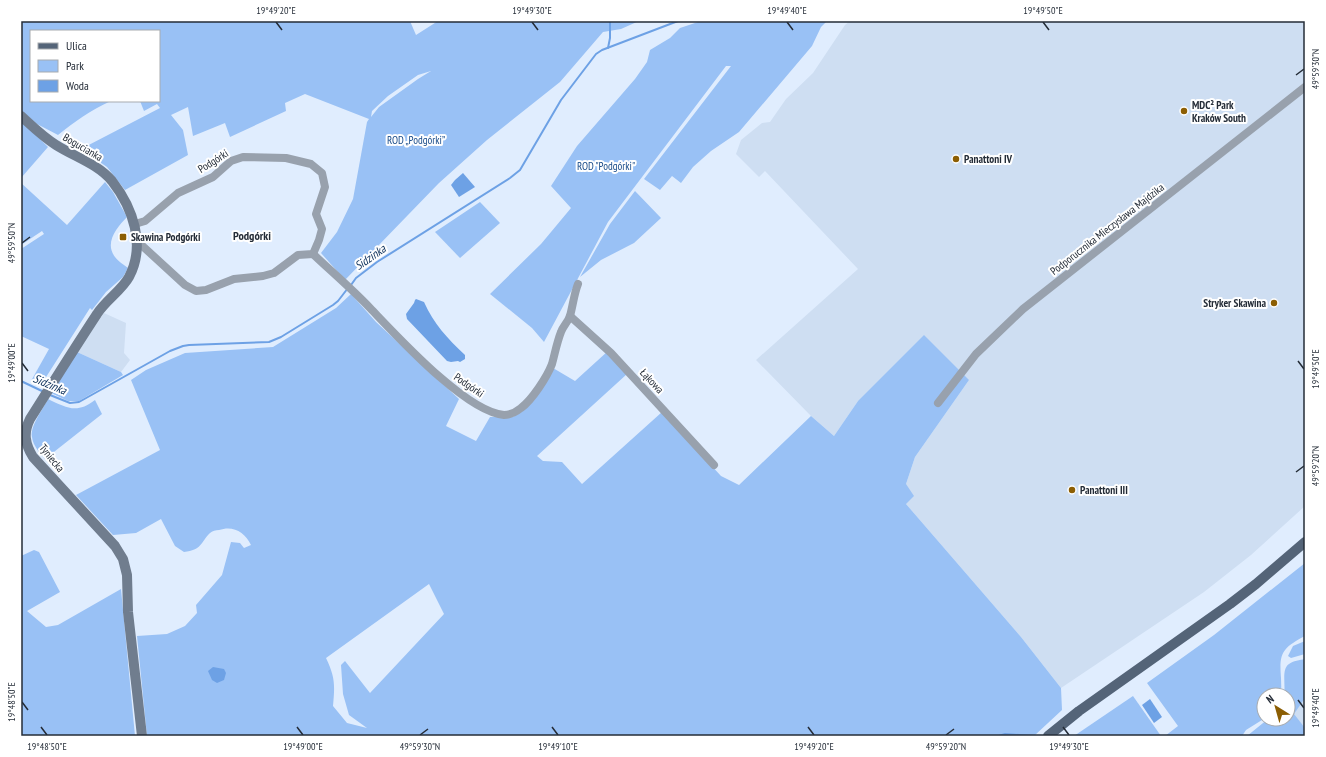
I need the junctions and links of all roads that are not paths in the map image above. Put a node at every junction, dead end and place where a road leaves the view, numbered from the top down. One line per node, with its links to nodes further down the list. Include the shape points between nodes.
1 (1305, 87): 9 (street, Podporucznika Mieczysława Majdzika, via 1023,309 976,354)
2 (21, 116): 3 (street, Bogucianka, via 55,144 102,172 112,181)
3 (127, 205): 4 (street, Tyniecka)
4 (135, 224): 5 (street, Tyniecka); 6 (street, Podgórki, via 146,221 178,193 213,177 231,162 243,157 286,158 311,164 322,173 325,188 316,214 322,229)
5 (137, 241): 6 (street, via 185,285 196,291 206,290 234,279 274,273 298,255); 13 (street, Tyniecka, via 135,260 128,278 98,312 43,398 27,426 26,440 29,451 48,475 115,546 123,559 126,567 128,612)
6 (313, 254): 8 (street, Podgórki, via 452,388 488,410 504,415 525,405 539,386 551,366 562,331)
7 (578, 284): 8 (street, Podgórki)
8 (570, 316): 10 (street, Łąkowa, via 611,353)
9 (938, 402)
10 (714, 465)
11 (1305, 542): 12 (main road, via 1209,620)
12 (1051, 734)
13 (142, 736)

